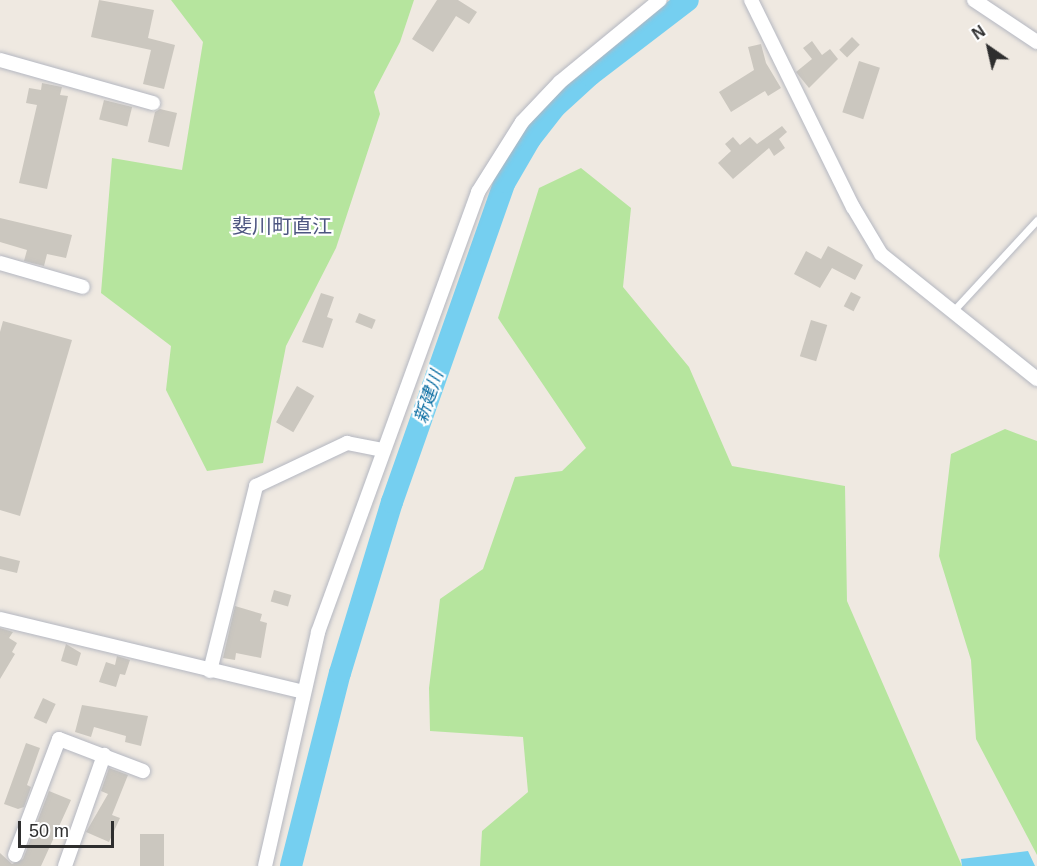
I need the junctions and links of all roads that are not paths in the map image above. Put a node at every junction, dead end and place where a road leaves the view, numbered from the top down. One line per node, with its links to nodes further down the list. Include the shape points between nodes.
1 (660, 0): 12 (street, via 560,82 497,157 460,232)
2 (751, 0): 10 (street, via 853,207 881,254)
3 (974, 0): 4 (street)
4 (1037, 42)
5 (0, 60): 6 (street)
6 (153, 103)
7 (1037, 220): 10 (lane)
8 (0, 263): 9 (street)
9 (83, 286)
10 (953, 311): 11 (street)
11 (1037, 379)
12 (383, 450): 14 (street, via 347,443 256,486); 15 (street, via 318,632)
13 (0, 619): 14 (street)
14 (210, 671): 15 (street)
15 (303, 692): 20 (street)
16 (104, 755): 17 (street); 18 (street, via 58,739); 19 (street)
17 (143, 771)
18 (15, 855)
19 (65, 866)
20 (265, 866)

